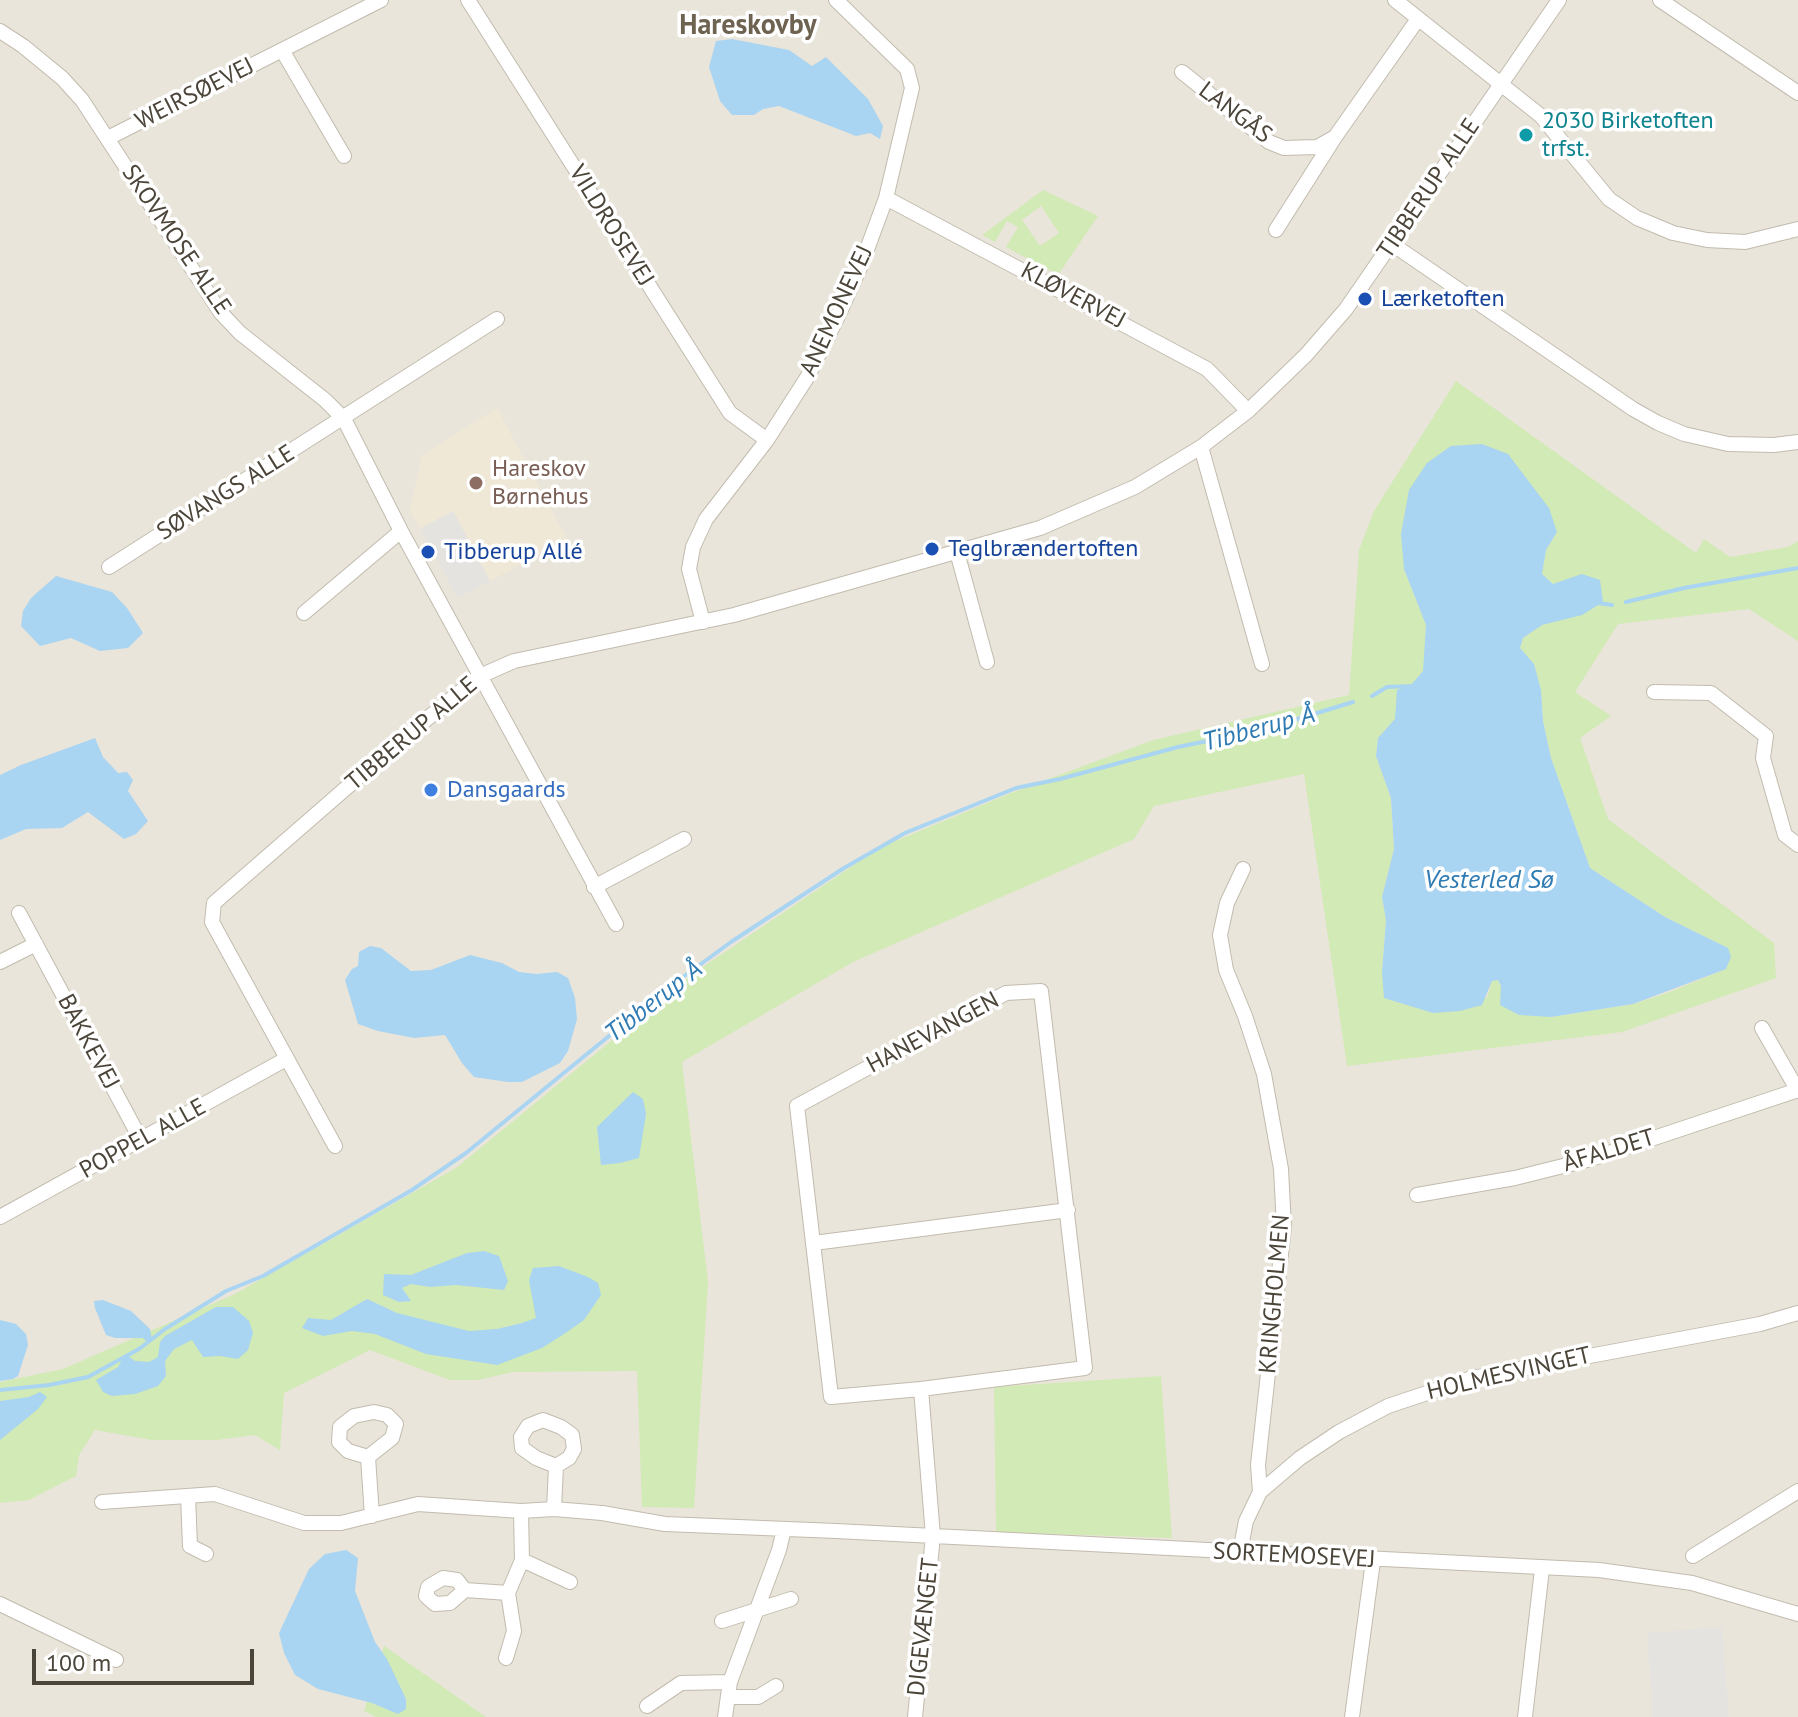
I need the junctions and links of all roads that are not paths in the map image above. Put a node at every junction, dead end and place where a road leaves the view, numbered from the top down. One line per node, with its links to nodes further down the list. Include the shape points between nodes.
1 (381, 0): 9 (street, WEIRSØEVEJ)
2 (468, 0): 23 (street, VILDROSEVEJ, via 730,413)
3 (836, 0): 16 (street, ANEMONEVEJ, via 907,69 912,88)
4 (1395, 0): 7 (street)
5 (1559, 0): 11 (street, TIBBERUP ALLE)
6 (1660, 0): 12 (street)
7 (1418, 19): 11 (street); 13 (street)
8 (0, 31): 14 (street, SKOVMOSE ALLE, via 62,78)
9 (282, 50): 14 (street, WEIRSØEVEJ); 15 (street, WEIRSØEVEJ)
10 (1182, 72): 13 (street, LANGÅS, via 1269,142 1302,149)
11 (1500, 85): 17 (street, via 1541,116 1609,199 1637,218 1707,240 1745,242); 19 (street, TIBBERUP ALLE)
12 (1798, 93)
13 (1335, 137): 18 (street)
14 (108, 138): 22 (street, SKOVMOSE ALLE, via 221,313)
15 (344, 156)
16 (886, 198): 21 (street, KLØVERVEJ, via 1207,369); 23 (street, ANEMONEVEJ, via 839,314)
17 (1798, 229)
18 (1276, 230)
19 (1392, 244): 21 (street, TIBBERUP ALLE, via 1346,309); 24 (street, via 1658,423 1728,444)
20 (497, 319): 22 (street, SØVANGS ALLE)
21 (1248, 411): 25 (street, TIBBERUP ALLE)
22 (344, 419): 26 (street, SKOVMOSE ALLE); 28 (street, SØVANGS ALLE)
23 (767, 440): 30 (street, ANEMONEVEJ, via 706,519 693,547 689,569)
24 (1798, 442)
25 (1201, 447): 27 (street, TIBBERUP ALLE, via 1077,514); 32 (street)
26 (401, 531): 29 (street); 33 (street, SKOVMOSE ALLE)
27 (957, 552): 30 (street, TIBBERUP ALLE); 31 (street)
28 (109, 567)
29 (304, 613)
30 (703, 622): 33 (street, TIBBERUP ALLE, via 514,661)
31 (987, 662)
32 (1262, 664)
33 (480, 676): 38 (street, SKOVMOSE ALLE); 44 (street, TIBBERUP ALLE, via 214,903 212,922)
34 (1654, 692): 36 (street, via 1711,693 1766,736 1763,758 1785,835)
35 (684, 839): 38 (street)
36 (1798, 845)
37 (1243, 869): 57 (street, KRINGHOLMEN, via 1220,935 1226,970 1264,1074 1281,1169 1284,1227 1258,1465)
38 (594, 887): 40 (street, SKOVMOSE ALLE)
39 (19, 913): 41 (street, BAKKEVEJ)
40 (616, 924)
41 (36, 944): 42 (street); 46 (street, BAKKEVEJ)
42 (0, 962)
43 (1762, 1028): 45 (street, ÅFALDET)
44 (286, 1059): 46 (street, POPPEL ALLE); 47 (street, TIBBERUP ALLE)
45 (1798, 1091): 48 (street, ÅFALDET, via 1591,1159)
46 (141, 1140): 50 (street, POPPEL ALLE)
47 (335, 1146)
48 (1417, 1195)
49 (1068, 1210): 51 (street); 51 (street, HANEVANGEN, via 1041,991 1006,993 797,1106); 53 (street, HANEVANGEN, via 1085,1368)
50 (0, 1217)
51 (814, 1243): 53 (street, HANEVANGEN, via 831,1397)
52 (1798, 1313): 57 (street, HOLMESVINGET, via 1435,1388 1339,1432)
53 (921, 1389): 64 (street)
54 (368, 1457): 62 (street)
55 (556, 1466): 60 (street)
56 (1798, 1491): 67 (street)
57 (1260, 1492): 65 (street, HOLMESVINGET, via 1246,1521)
58 (188, 1496): 59 (street, SORTEMOSEVEJ); 62 (street, SORTEMOSEVEJ, via 215,1494 304,1523); 66 (street, via 190,1546)
59 (102, 1502)
60 (554, 1509): 61 (street, SORTEMOSEVEJ); 63 (street, SORTEMOSEVEJ, via 665,1524)
61 (521, 1511): 62 (street, SORTEMOSEVEJ, via 418,1504); 68 (street)
62 (372, 1516)
63 (784, 1529): 64 (street, SORTEMOSEVEJ); 76 (street)
64 (933, 1536): 65 (street, SORTEMOSEVEJ); 85 (street, DIGEVÆNGET)
65 (1240, 1552): 69 (street, SORTEMOSEVEJ)
66 (206, 1554)
67 (1693, 1556)
68 (522, 1560): 71 (street); 73 (street)
69 (1373, 1561): 70 (street, SORTEMOSEVEJ); 86 (street)
70 (1542, 1569): 77 (street, SORTEMOSEVEJ, via 1599,1570 1692,1583); 87 (street)
71 (570, 1582)
72 (465, 1590): 73 (street)
73 (508, 1593): 79 (street, via 514,1631)
74 (791, 1599): 76 (street)
75 (0, 1604): 80 (street)
76 (758, 1609): 78 (street); 82 (street)
77 (1798, 1614)
78 (722, 1621)
79 (506, 1658)
80 (116, 1660)
81 (776, 1686): 82 (street, via 758,1697)
82 (729, 1689): 83 (street, via 681,1683); 84 (street)
83 (647, 1706)
84 (725, 1717)
85 (915, 1717)
86 (1352, 1717)
87 (1525, 1717)

